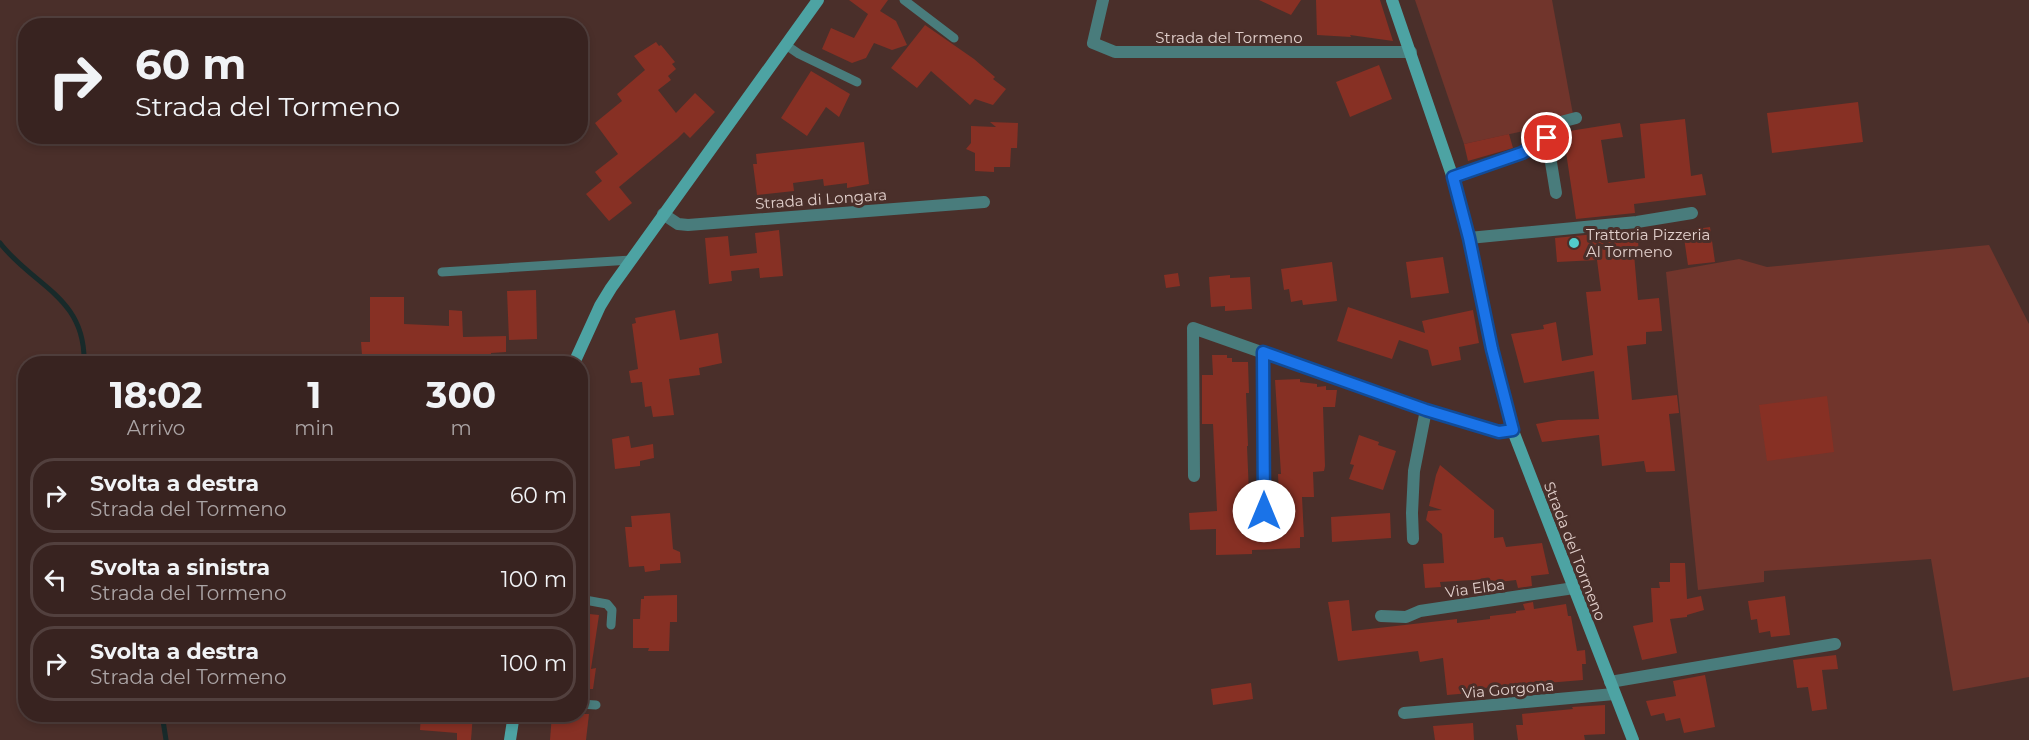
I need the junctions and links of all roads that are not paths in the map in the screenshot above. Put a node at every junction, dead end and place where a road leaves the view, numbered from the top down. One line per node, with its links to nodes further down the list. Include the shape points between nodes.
1 (818, 0): 6 (street)
2 (904, 0): 5 (lane)
3 (1103, 0): 7 (street, Strada del Tormeno, via 1093,43 1115,51)
4 (1392, 0): 7 (street, Strada del Tormeno)
5 (954, 38)
6 (786, 45): 8 (lane); 15 (street)
7 (1411, 52): 11 (street, Strada del Tormeno)
8 (857, 82)
9 (1576, 118): 10 (street, via 1557,123)
10 (1547, 138): 11 (street, via 1522,153); 12 (street)
11 (1453, 177): 16 (street, Strada del Tormeno)
12 (1556, 193)
13 (984, 202): 15 (street, Strada di Longara, via 688,225 678,224)
14 (1692, 213): 16 (street)
15 (663, 214): 17 (street)
16 (1469, 238): 22 (street, Strada del Tormeno)
17 (631, 260): 18 (lane); 20 (street, via 600,306)
18 (442, 272)
19 (1263, 352): 21 (street); 23 (street, via 1193,328); 24 (street)
20 (577, 356)
21 (1426, 410): 22 (street, via 1499,432); 25 (street, via 1414,471)
22 (1513, 430): 26 (street, Strada del Tormeno)
23 (1194, 476)
24 (1264, 511)
25 (1413, 539)
26 (1574, 588): 30 (street, Via Elba, via 1420,611 1406,618); 33 (street, Strada del Tormeno)
27 (599, 595): 28 (lane)
28 (588, 598)
29 (588, 601): 31 (lane, via 607,604 612,610)
30 (1381, 616)
31 (611, 626)
32 (1835, 644): 33 (street)
33 (1612, 688): 36 (street, Via Gorgona); 39 (street, Strada del Tormeno)
34 (588, 704): 35 (lane)
35 (596, 705)
36 (1404, 713)
37 (513, 722): 38 (street)
38 (510, 740)
39 (1633, 740)

